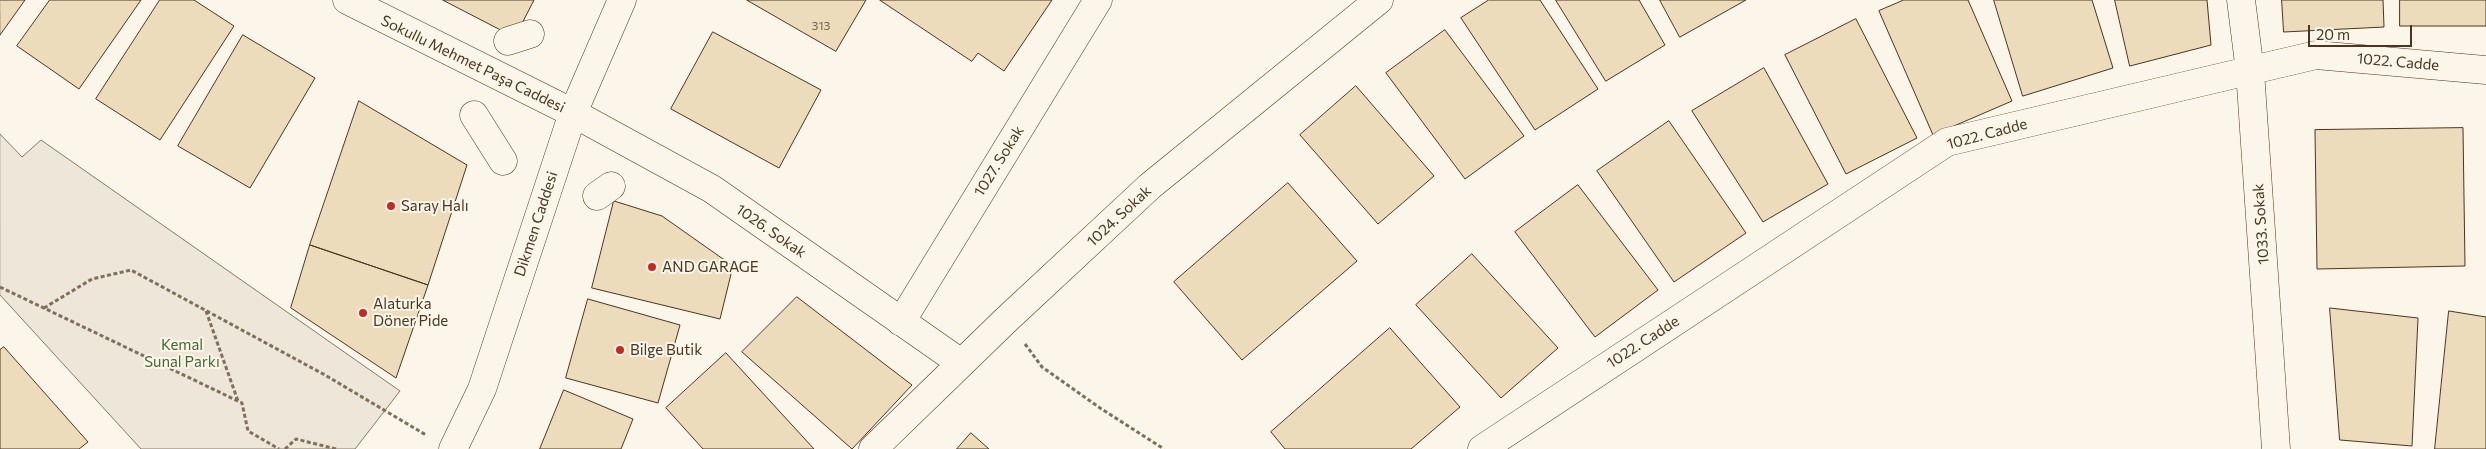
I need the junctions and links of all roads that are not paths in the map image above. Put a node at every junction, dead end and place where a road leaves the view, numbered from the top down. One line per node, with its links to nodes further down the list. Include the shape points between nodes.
1 (346, 0): 8 (street, Sokullu Mehmet Paşa Caddesi)
2 (622, 0): 8 (street, Dikmen Caddesi)
3 (1098, 0): 11 (street, 1027. Sokak)
4 (1379, 0): 12 (street, 1024. Sokak, via 1150,186)
5 (2241, 0): 7 (street, 1033. Sokak)
6 (2486, 70): 7 (street, 1022. Cadde, via 2316,55)
7 (2250, 71): 15 (street, 1022. Cadde, via 1947,142); 16 (street, 1033. Sokak)
8 (573, 113): 11 (street, 1026. Sokak, via 712,189); 13 (street, Dikmen Caddesi, via 482,389)
9 (474, 114): 10 (street)
10 (503, 161)
11 (901, 322): 12 (street, 1026. Sokak)
12 (961, 363): 14 (street, 1024. Sokak)
13 (443, 444)
14 (874, 449)
15 (1482, 449)
16 (2276, 449)

